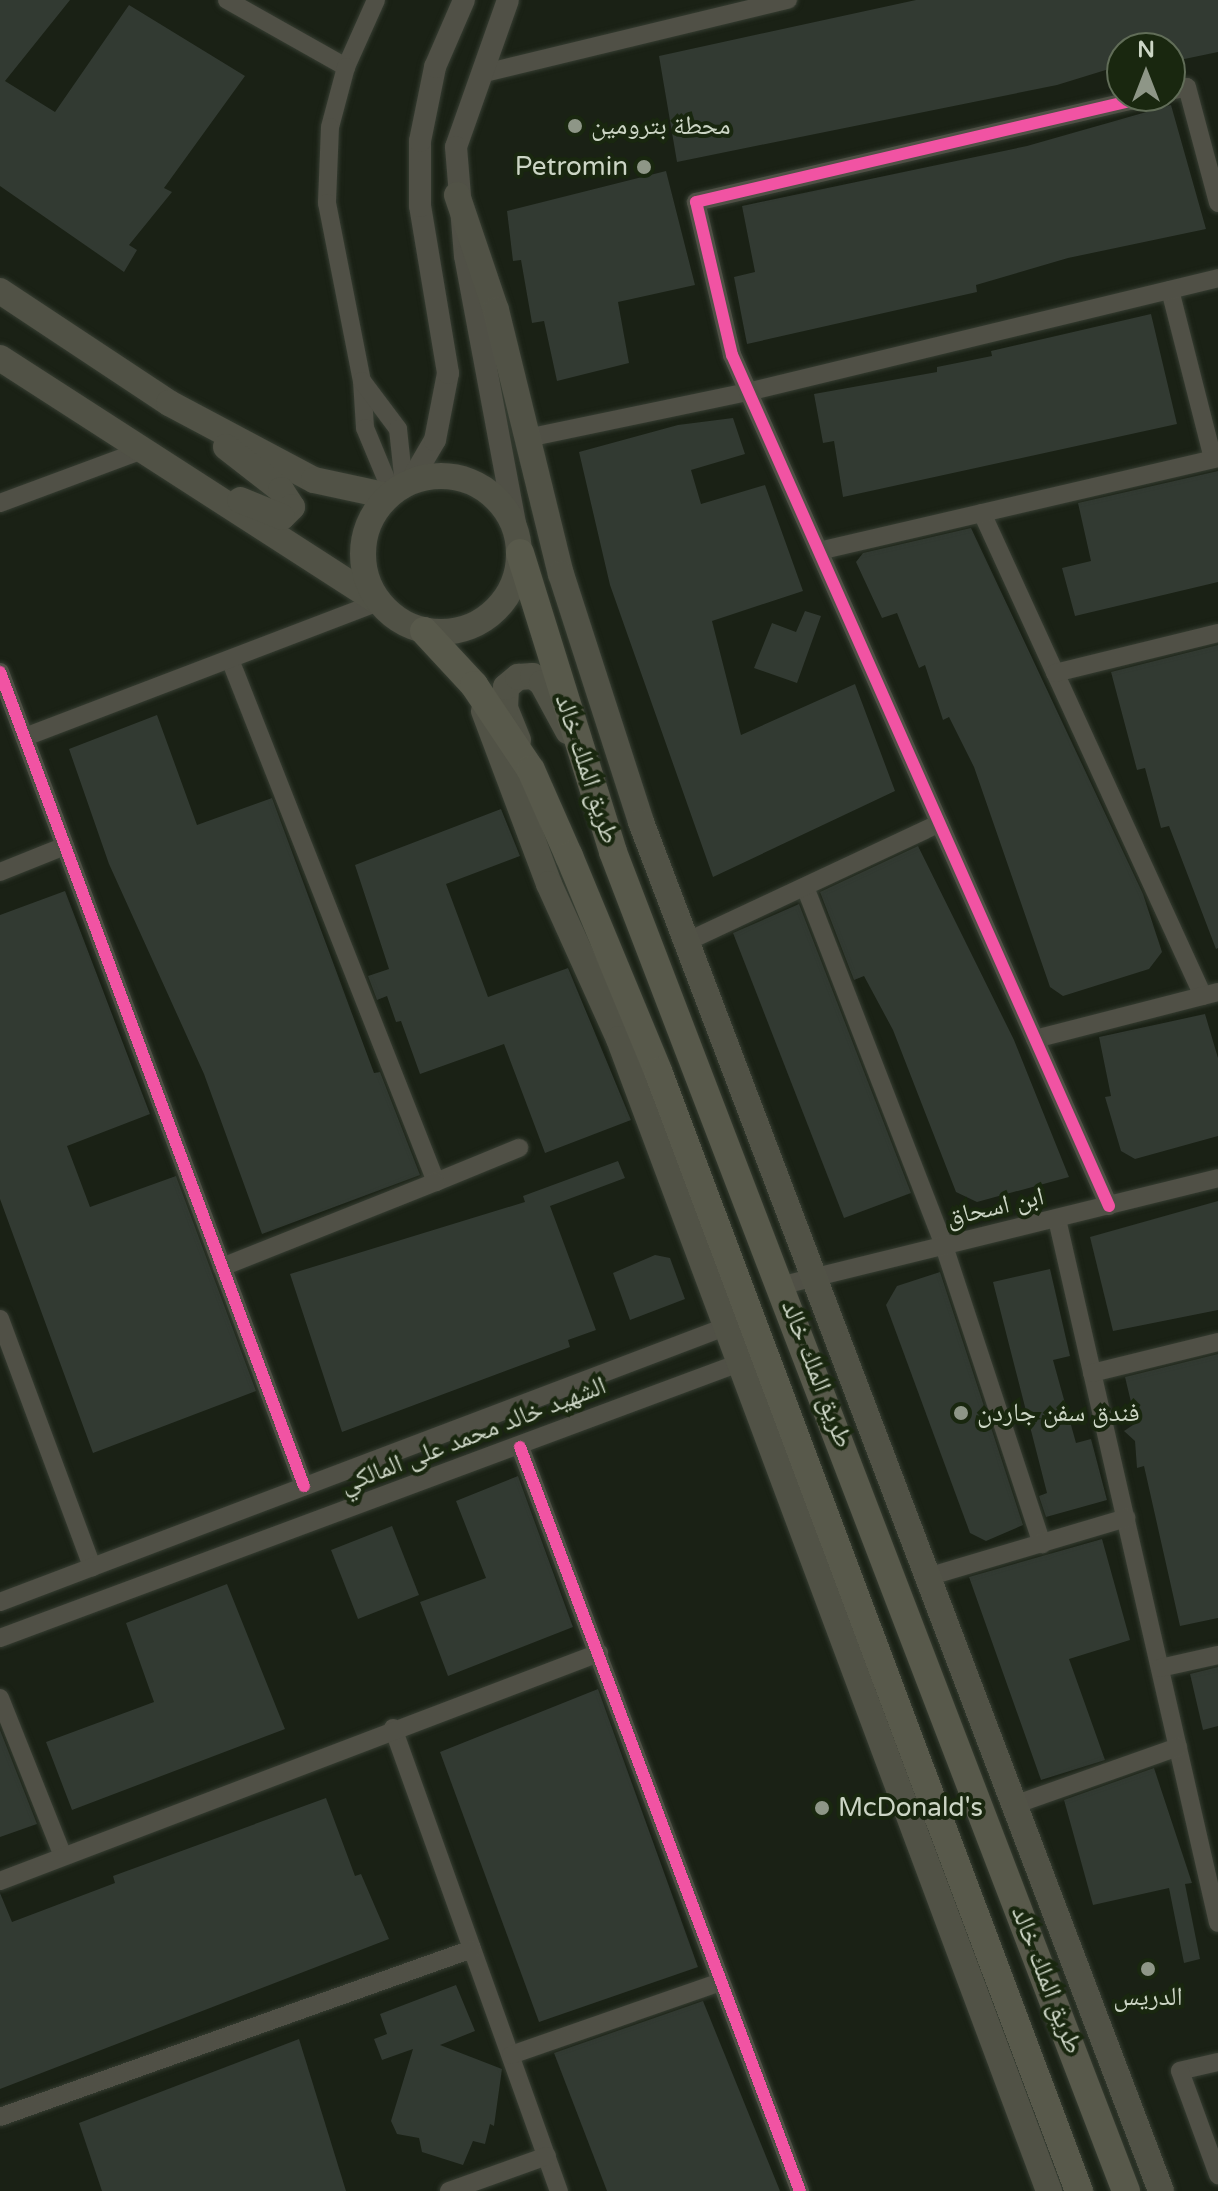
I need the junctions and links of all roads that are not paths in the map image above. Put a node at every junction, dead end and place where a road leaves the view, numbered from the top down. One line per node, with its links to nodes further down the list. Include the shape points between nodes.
1 (376, 0): 6 (street)
2 (464, 0): 22 (street, via 435,67 420,141 420,206 448,373 435,440)
3 (508, 0): 7 (street)
4 (788, 0): 7 (street)
5 (234, 2): 6 (street)
6 (346, 67): 16 (street, via 330,127 327,203)
7 (481, 74): 10 (street, via 456,147)
8 (1186, 87): 11 (street)
9 (1106, 106): 17 (street, via 696,202 732,355)
10 (457, 195): 19 (main road, via 496,310); 25 (street)
11 (1218, 203)
12 (1218, 278): 13 (street)
13 (1170, 290): 17 (street); 21 (street)
14 (0, 291): 18 (main road)
15 (0, 358): 20 (main road)
16 (362, 381): 22 (street, via 365,428); 22 (street, via 398,429)
17 (748, 392): 19 (street); 26 (street)
18 (169, 403): 20 (main road, via 281,490 292,507 282,517); 22 (main road, via 314,480)
19 (527, 438): 41 (main road, via 571,605)
20 (140, 451): 23 (street); 27 (main road)
21 (1216, 458): 24 (street)
22 (399, 489): 25 (main road, via 436,476 485,489); 27 (main road, via 364,535 364,570)
23 (0, 503)
24 (982, 513): 26 (street); 32 (street)
25 (518, 541): 28 (main road, via 511,587 491,615 470,627); 35 (main road, طريق الملك خالد)
26 (819, 551): 37 (street)
27 (378, 602): 28 (main road); 30 (street)
28 (424, 631): 33 (main road, طريق الملك خالد)
29 (1218, 633): 32 (street)
30 (231, 662): 34 (street); 46 (street)
31 (0, 672): 34 (street)
32 (1055, 673): 42 (street)
33 (474, 685): 36 (main road, طريق الملك خالد); 54 (main road, via 549,884 619,1039)
34 (25, 737): 38 (street)
35 (584, 763): 36 (main road, via 542,683 533,676 518,677 506,687 505,708); 52 (main road, طريق الملك خالد)
36 (531, 770): 90 (main road, طريق الملك خالد, via 658,1071)
37 (940, 823): 40 (street); 43 (street)
38 (65, 846): 39 (street); 50 (street)
39 (0, 872)
40 (805, 887): 41 (street); 49 (street)
41 (686, 942): 51 (main road)
42 (1210, 994): 43 (street)
43 (1035, 1039): 47 (street)
44 (519, 1148): 46 (street)
45 (1218, 1178): 47 (street, ابن اسحاق)
46 (436, 1182): 50 (street)
47 (1109, 1206): 48 (street, ابن اسحاق)
48 (1057, 1219): 49 (street, ابن اسحاق); 58 (street)
49 (944, 1246): 51 (street, ابن اسحاق); 63 (street)
50 (222, 1267): 61 (street)
51 (815, 1277): 52 (street, ابن اسحاق); 65 (main road)
52 (783, 1285): 91 (main road, طريق الملك خالد)
53 (0, 1319): 57 (street)
54 (725, 1327): 56 (main road); 61 (street, الشهيد خالد محمد على المالكي)
55 (1218, 1342): 58 (street)
56 (739, 1363): 60 (street, الشهيد خالد محمد على المالكي); 89 (main road)
57 (19, 1367): 59 (street); 64 (street)
58 (1092, 1373): 62 (street)
59 (0, 1374)
60 (520, 1447): 67 (street, الشهيد خالد محمد على المالكي); 68 (street)
61 (304, 1486): 64 (street, الشهيد خالد محمد على المالكي)
62 (1126, 1518): 63 (street); 70 (street)
63 (1042, 1544): 65 (street)
64 (92, 1567): 66 (street, الشهيد خالد محمد على المالكي)
65 (927, 1577): 74 (main road)
66 (0, 1602)
67 (0, 1638)
68 (599, 1653): 72 (street); 80 (street)
69 (1218, 1655): 70 (street)
70 (1160, 1668): 73 (street)
71 (0, 1698): 75 (street)
72 (393, 1728): 75 (street); 79 (street)
73 (1178, 1747): 74 (street); 77 (street)
74 (1014, 1805): 92 (main road)
75 (63, 1856): 76 (street)
76 (0, 1881)
77 (1216, 1902): 78 (street)
78 (1218, 1923)
79 (472, 1949): 81 (street); 83 (street)
80 (721, 1982): 81 (street); 88 (street)
81 (511, 2055): 84 (street)
82 (1218, 2062): 85 (street, via 1180,2071)
83 (0, 2117)
84 (547, 2156): 86 (street); 87 (street)
85 (1218, 2175)
86 (449, 2191)
87 (559, 2191)
88 (800, 2191)
89 (1049, 2191)
90 (1079, 2191)
91 (1126, 2191)
92 (1161, 2191)

